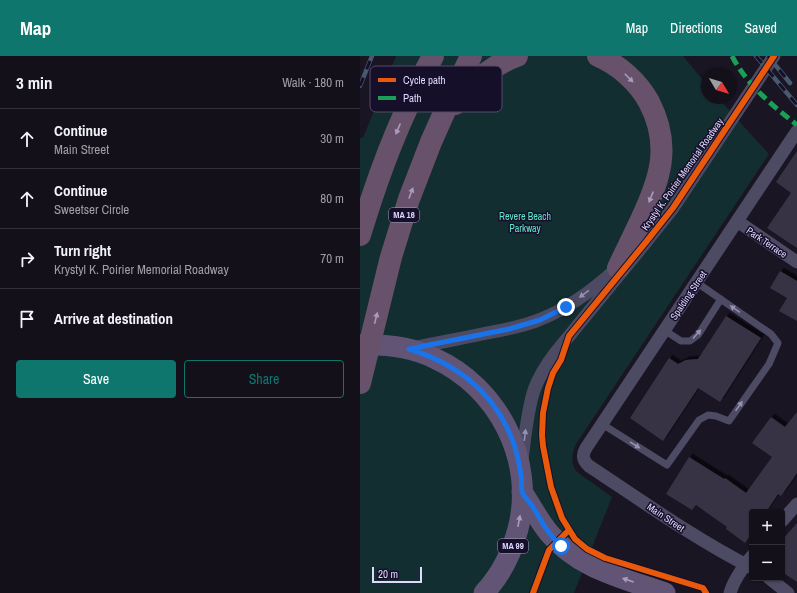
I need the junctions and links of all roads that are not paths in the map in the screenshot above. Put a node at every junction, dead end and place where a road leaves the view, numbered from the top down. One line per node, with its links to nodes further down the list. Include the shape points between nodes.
1 (433, 56): 6 (highway, one-way to 6)
2 (471, 56): 7 (highway, MA 16)
3 (517, 56): 8 (highway)
4 (598, 56): 18 (highway, one-way to 18, via 629,77 647,99 655,116 662,145 659,175 653,193)
5 (774, 56): 16 (street, Krystyl K. Poirier Memorial Roadway, via 673,208)
6 (428, 66)
7 (466, 66)
8 (497, 66)
9 (405, 112): 15 (highway, one-way to 15, via 375,186)
10 (444, 112): 13 (highway, MA 16)
11 (450, 112): 13 (highway)
12 (797, 131): 14 (street, Spalding Street)
13 (431, 142): 25 (highway, MA 16, one-way to 13, via 400,227)
14 (737, 221): 17 (street, Park Terrace); 19 (street, Spalding Street)
15 (360, 235)
16 (646, 242): 18 (street, Krystyl K. Poirier Memorial Roadway); 28 (street, Krystyl K. Poirier Memorial Roadway, one-way to 16, via 528,413 542,374 556,352)
17 (797, 262)
18 (618, 268): 24 (street, Krystyl K. Poirier Memorial Roadway, one-way to 24, via 575,301 540,320 496,332)
19 (696, 282): 20 (lane); 21 (street, Spalding Street)
20 (721, 299): 21 (lane, one-way to 20, via 681,341 690,341 698,335); 26 (lane, one-way to 20, via 667,465 699,420 708,415 729,421 768,364 778,343 771,334)
21 (664, 330): 26 (street, Spalding Street)
22 (360, 338): 24 (main road, MA 99)
23 (360, 345): 24 (main road)
24 (402, 348): 28 (main road, MA 99, via 434,357 468,378 487,397 508,430)
25 (360, 383)
26 (602, 424): 27 (street, Spalding Street, via 585,450)
27 (583, 460): 31 (street, Main Street, via 710,545)
28 (522, 483): 34 (main road, MA 99, one-way to 28, via 500,572 512,548 521,512); 35 (main road, one-way to 28, via 596,569 572,555 547,531)
29 (797, 504): 30 (street)
30 (785, 518)
31 (749, 562)
32 (749, 563): 36 (street, via 734,582)
33 (773, 581): 37 (street)
34 (484, 593)
35 (665, 593)
36 (730, 593)
37 (788, 593)

